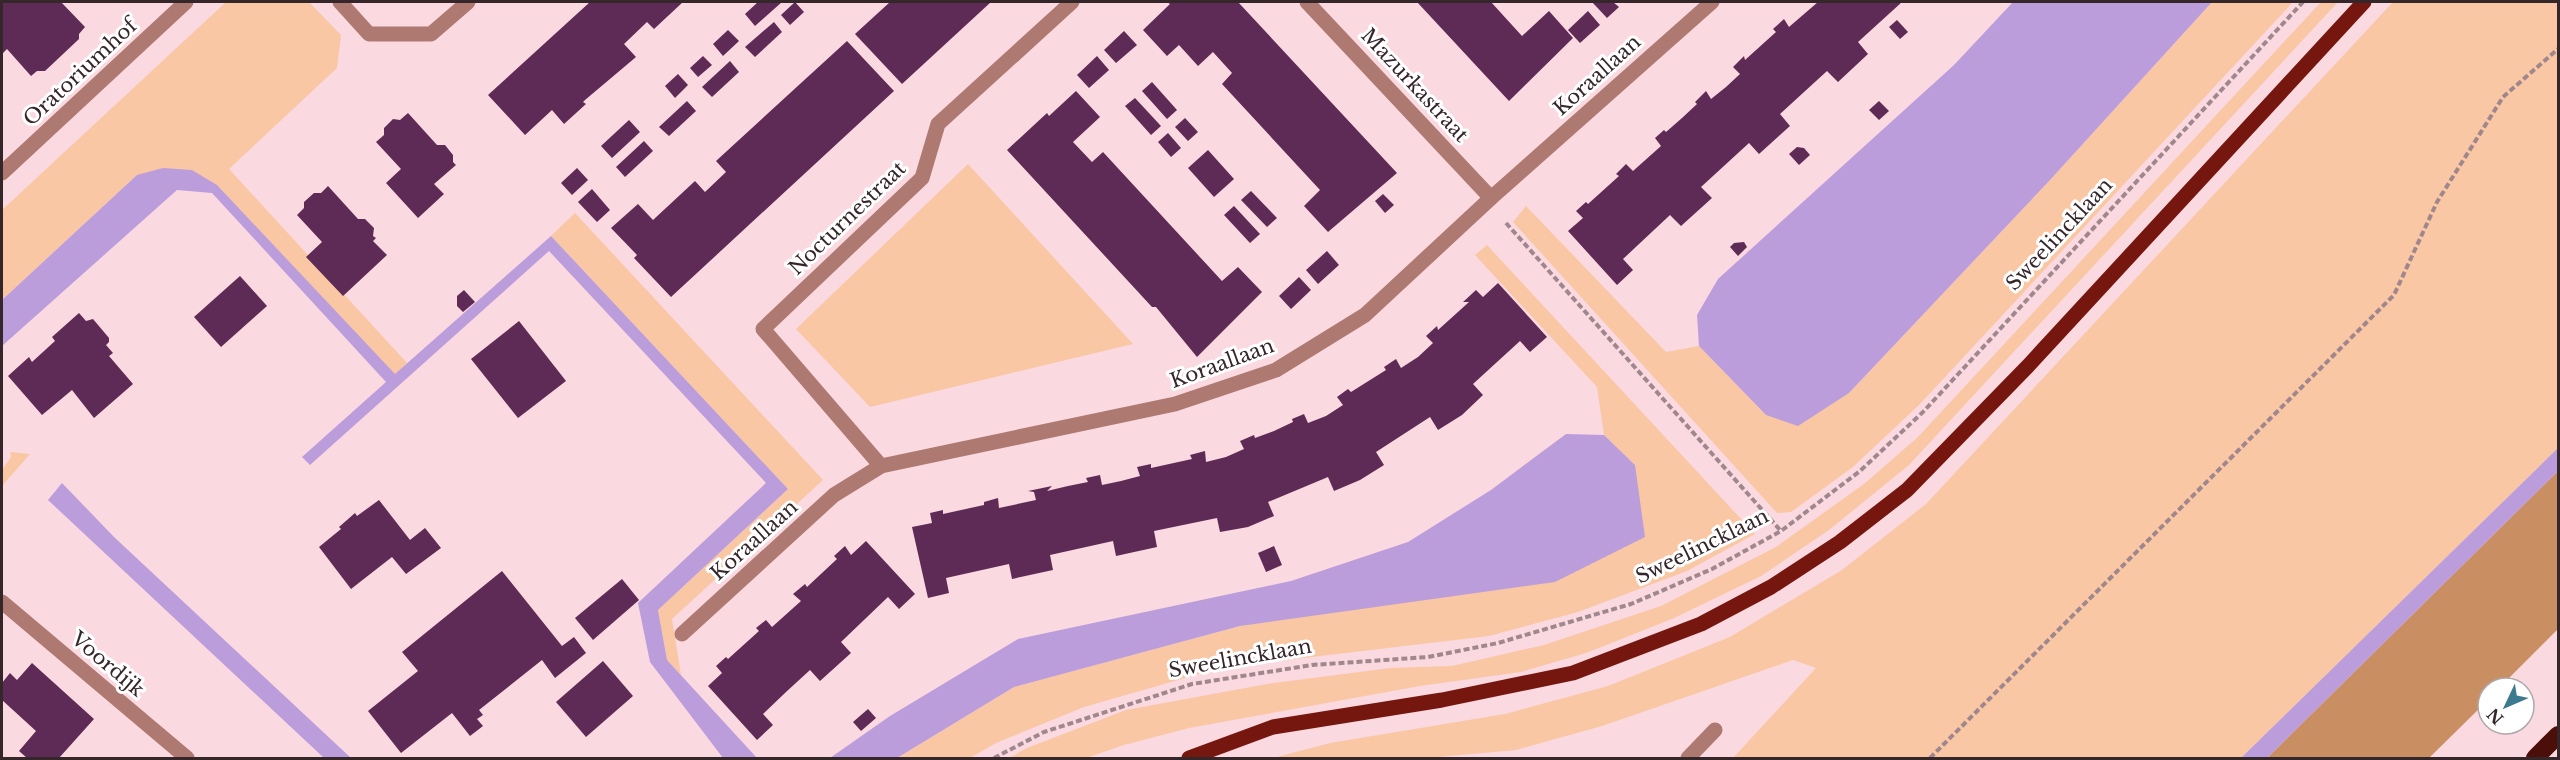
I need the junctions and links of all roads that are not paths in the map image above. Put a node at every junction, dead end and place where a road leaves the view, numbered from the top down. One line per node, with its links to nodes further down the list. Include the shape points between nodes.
1 (186, 2): 8 (street, Oratoriumhof)
2 (340, 2): 3 (street, via 369,34 431,34)
3 (468, 2)
4 (1072, 2): 10 (street, Nocturnestraat, via 938,124 922,178 763,329)
5 (1307, 2): 9 (street, Mazurkastraat)
6 (1712, 2): 9 (street, Koraallaan)
7 (2364, 2): 16 (main road, via 2028,366 1907,490 1791,574 1701,624 1573,673 1442,700 1273,727)
8 (2, 173)
9 (1491, 198): 10 (street, Koraallaan, via 1365,315 1276,370 1175,404)
10 (881, 466): 12 (street, Koraallaan, via 834,495)
11 (2, 602): 15 (street, Voordijk)
12 (682, 634)
13 (1715, 730): 17 (street)
14 (2559, 735): 18 (highway)
15 (187, 759)
16 (1189, 759)
17 (1688, 759)
18 (2535, 759)

